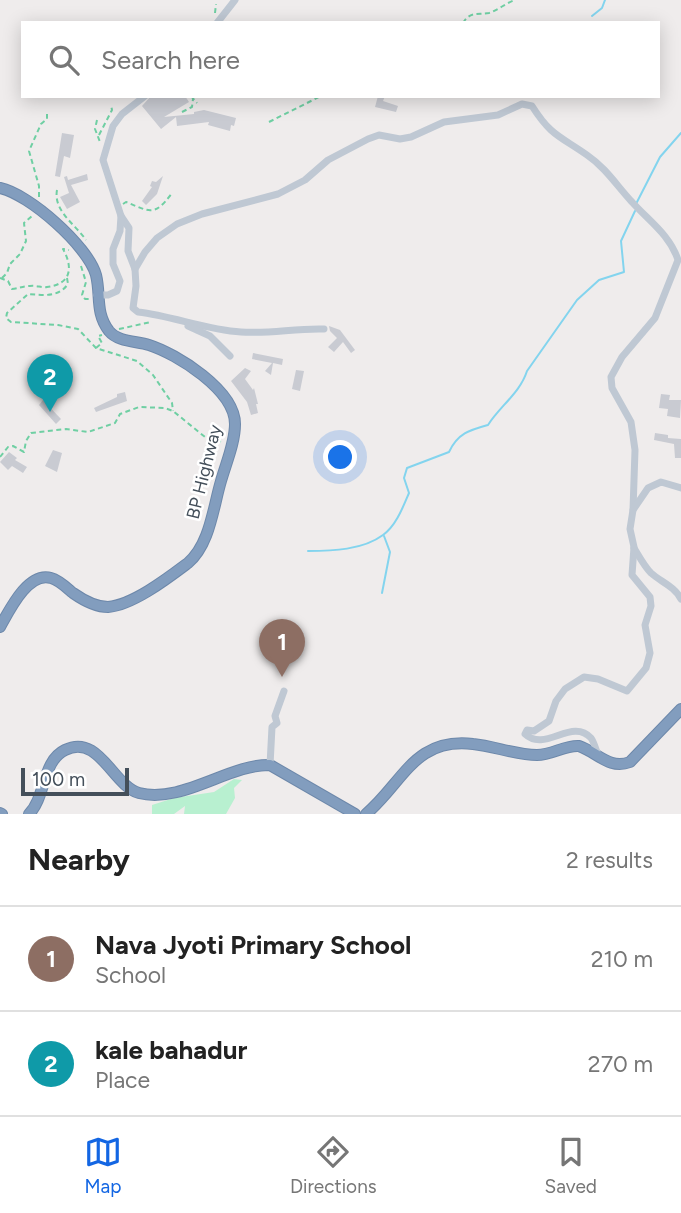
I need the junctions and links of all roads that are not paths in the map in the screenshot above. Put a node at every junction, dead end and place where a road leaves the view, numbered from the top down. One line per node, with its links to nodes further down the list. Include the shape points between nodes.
1 (235, 0): 2 (street)
2 (215, 21)
3 (142, 98): 5 (street, via 113,126 103,160)
4 (0, 188): 7 (highway, via 16,193 39,210 78,252 96,276)
5 (120, 213): 6 (street, via 129,228 128,251); 7 (street, via 113,249 120,281 117,291)
6 (135, 269): 8 (street, via 133,308); 12 (street, via 157,237 177,224 278,194 368,139 411,137 444,122 498,115 522,104 532,106 545,126 612,177 667,238 678,260 655,318 611,377 612,388 631,422)
7 (97, 297): 15 (highway, BP Highway, via 113,335 162,350 192,367 223,396 234,415 231,445 204,540 188,563 141,594 109,607 81,599 57,580 45,577 34,581 22,591)
8 (154, 314): 9 (street, via 239,332); 10 (street, via 210,336)
9 (324, 329)
10 (230, 356)
11 (681, 488): 12 (street, via 660,482 648,488)
12 (633, 510): 13 (street, via 630,530)
13 (634, 547): 14 (street, via 651,573); 18 (street, via 632,575 650,597 651,606 645,625 650,653 646,668 627,691 598,679 584,677 572,683 556,701 549,721 525,734 538,740 580,731 591,739)
14 (681, 599)
15 (0, 627)
16 (285, 691): 19 (street, via 272,727)
17 (681, 709): 18 (highway, via 630,762 619,765)
18 (600, 758): 22 (highway, via 579,746 538,755 451,743 421,755)
19 (270, 765): 20 (highway, via 150,794 131,789 89,749 68,748 51,763 38,803); 21 (highway)
20 (29, 814)
21 (354, 814)
22 (366, 814)

